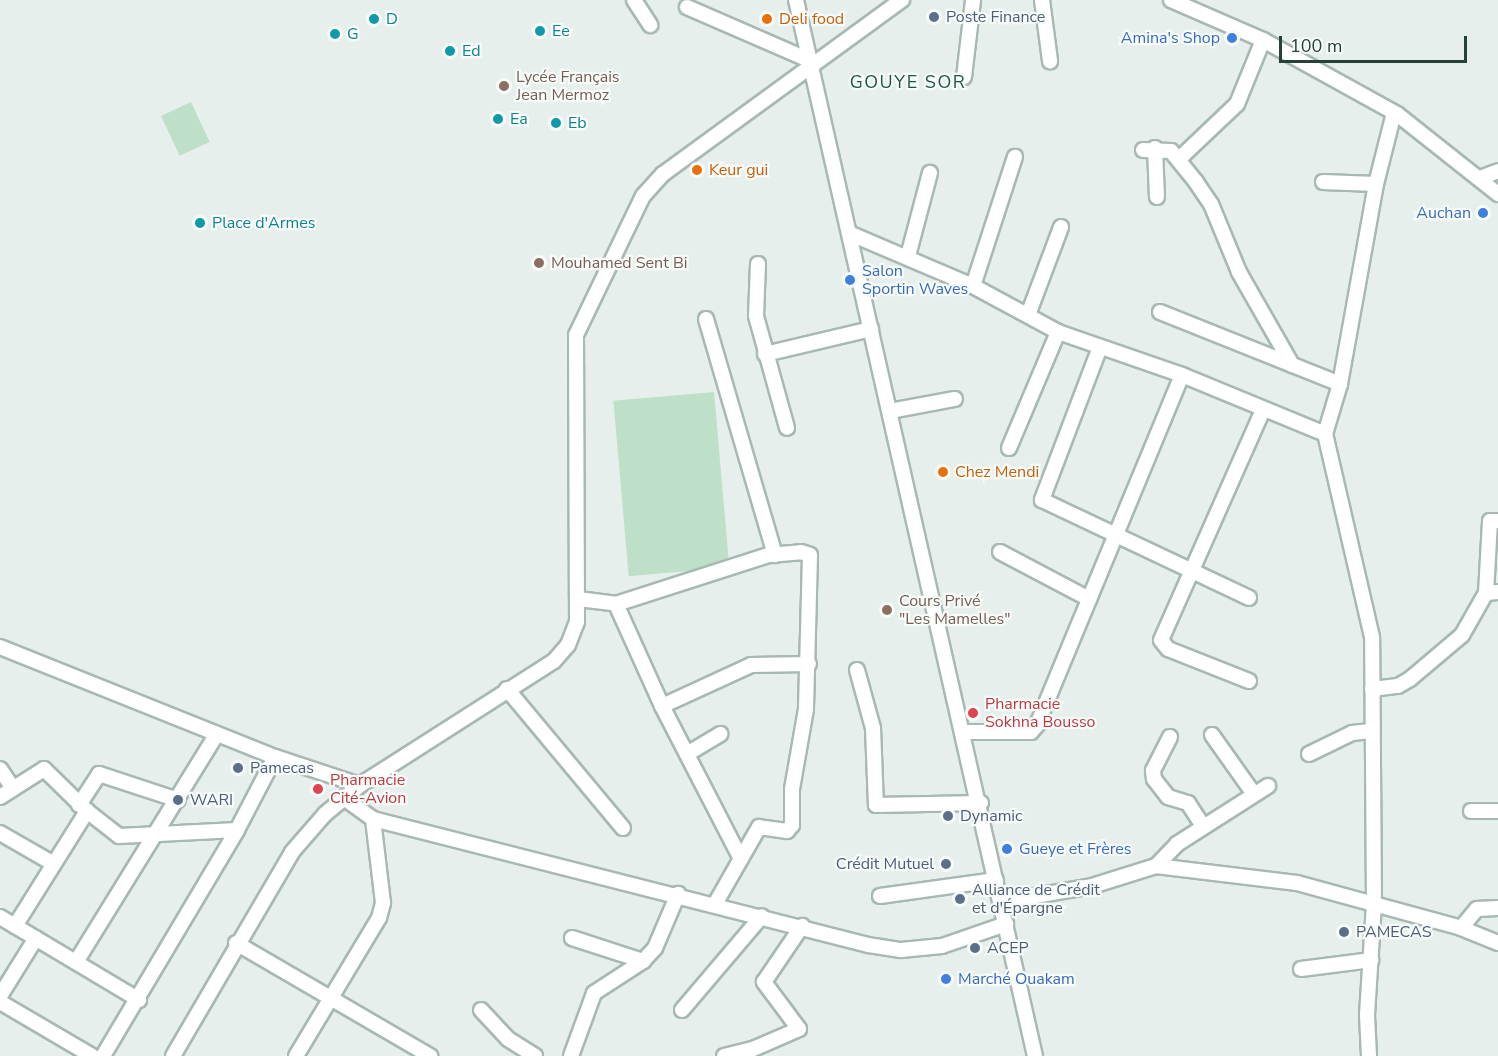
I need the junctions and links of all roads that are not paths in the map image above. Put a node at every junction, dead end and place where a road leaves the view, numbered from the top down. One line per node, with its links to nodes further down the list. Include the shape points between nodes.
1 (634, 0): 8 (street)
2 (796, 0): 11 (street)
3 (902, 0): 11 (street)
4 (973, 0): 12 (street)
5 (1042, 0): 10 (street)
6 (1171, 0): 9 (street)
7 (687, 7): 11 (street)
8 (650, 25)
9 (1263, 40): 13 (street); 15 (street, via 1237,104)
10 (1050, 61)
11 (812, 64): 24 (street); 51 (street, via 663,174 649,189 583,315 574,353)
12 (964, 77)
13 (1394, 113): 18 (street); 20 (street)
14 (1015, 157): 27 (street)
15 (1179, 159): 22 (street, via 1171,151 1149,149); 35 (street, via 1211,204 1239,272)
16 (1498, 171): 18 (street)
17 (930, 173): 25 (street)
18 (1480, 178): 21 (street)
19 (1323, 182): 20 (street)
20 (1376, 184): 37 (street)
21 (1498, 194)
22 (1157, 197)
23 (1060, 227): 29 (street)
24 (851, 234): 25 (street); 31 (street)
25 (908, 256): 27 (street)
26 (758, 264): 34 (street, via 755,310)
27 (973, 286): 29 (street)
28 (1160, 312): 35 (street)
29 (1028, 315): 32 (street)
30 (706, 319): 47 (street)
31 (871, 329): 34 (street); 40 (street)
32 (1058, 332): 33 (street); 43 (street)
33 (1100, 347): 36 (street); 45 (street, via 1041,496 1046,503)
34 (765, 354): 41 (street)
35 (1292, 365): 37 (street)
36 (1182, 375): 39 (street); 45 (street)
37 (1340, 384): 42 (street)
38 (955, 399): 40 (street)
39 (1263, 410): 42 (street); 48 (street)
40 (890, 411): 62 (street)
41 (787, 428)
42 (1324, 434): 59 (street, via 1364,593 1372,637)
43 (1009, 448)
44 (1498, 521): 49 (street, via 1490,521)
45 (1116, 538): 48 (street); 52 (street)
46 (999, 552): 52 (street)
47 (775, 555): 53 (street); 55 (street, via 810,555)
48 (1191, 573): 50 (street); 57 (street, via 1161,640 1162,646)
49 (1492, 593): 59 (street, via 1462,635 1444,650 1398,686)
50 (1249, 598)
51 (578, 599): 53 (street); 58 (street, via 577,622 568,645 554,662)
52 (1089, 599): 62 (street, via 1031,732)
53 (616, 604): 60 (street)
54 (0, 647): 63 (street)
55 (809, 664): 60 (street, via 751,665); 88 (street, via 803,742 792,789 791,830 759,827)
56 (857, 669): 78 (street, via 873,728 876,805)
57 (1249, 681)
58 (507, 689): 71 (street); 84 (street)
59 (1372, 689): 61 (street)
60 (662, 706): 67 (street)
61 (1371, 731): 68 (street, via 1352,733); 96 (street)
62 (964, 732): 78 (street)
63 (217, 734): 69 (street); 77 (street)
64 (720, 735): 67 (street)
65 (1212, 735): 74 (street)
66 (1170, 737): 83 (street, via 1153,771 1154,779 1168,797 1188,803)
67 (687, 754): 88 (street)
68 (1309, 754)
69 (275, 757): 71 (street); 85 (street)
70 (0, 770): 73 (street)
71 (360, 785): 76 (street)
72 (1268, 786): 74 (street)
73 (13, 788): 75 (street); 79 (street, via 44,769)
74 (1254, 794): 83 (street)
75 (0, 797)
76 (344, 798): 82 (street); 106 (street, via 292,852)
77 (178, 800): 79 (street, via 99,774); 87 (street)
78 (981, 804): 91 (street)
79 (83, 808): 87 (street, via 119,836); 89 (street)
80 (1471, 811): 81 (street)
81 (1498, 811)
82 (373, 819): 92 (street); 113 (street, via 383,903 379,918)
83 (1203, 826): 90 (street, via 1177,844)
84 (623, 828)
85 (237, 830): 87 (street); 114 (street)
86 (0, 833): 89 (street)
87 (157, 834): 110 (street)
88 (741, 859): 95 (street)
89 (54, 864): 101 (street)
90 (1156, 866): 94 (street, via 1092,886); 96 (street, via 1276,878)
91 (996, 880): 93 (street); 94 (street)
92 (678, 894): 95 (street); 109 (street, via 655,948)
93 (880, 896)
94 (1001, 902): 100 (street)
95 (715, 904): 98 (street)
96 (1374, 904): 103 (street); 108 (street)
97 (1498, 908): 103 (street, via 1477,909)
98 (762, 916): 102 (street); 117 (street)
99 (0, 917): 101 (street)
100 (1006, 924): 102 (street, via 942,946 901,950); 126 (street)
101 (15, 926): 104 (street)
102 (802, 926): 125 (street, via 764,982 799,1029 753,1049)
103 (1461, 928): 107 (street)
104 (36, 938): 110 (street); 112 (street)
105 (572, 938): 109 (street)
106 (236, 943): 113 (street); 120 (street)
107 (1498, 943)
108 (1371, 960): 111 (street); 127 (street)
109 (643, 961): 124 (street, via 594,993)
110 (76, 962): 114 (street)
111 (1301, 969)
112 (0, 996)
113 (332, 999): 121 (street); 122 (street)
114 (139, 1000): 119 (street)
115 (0, 1002): 118 (street)
116 (481, 1010): 123 (street, via 508,1039)
117 (682, 1010)
118 (92, 1056)
119 (103, 1056)
120 (173, 1056)
121 (296, 1056)
122 (430, 1056)
123 (535, 1056)
124 (571, 1056)
125 (724, 1056)
126 (1035, 1056)
127 (1369, 1056)

